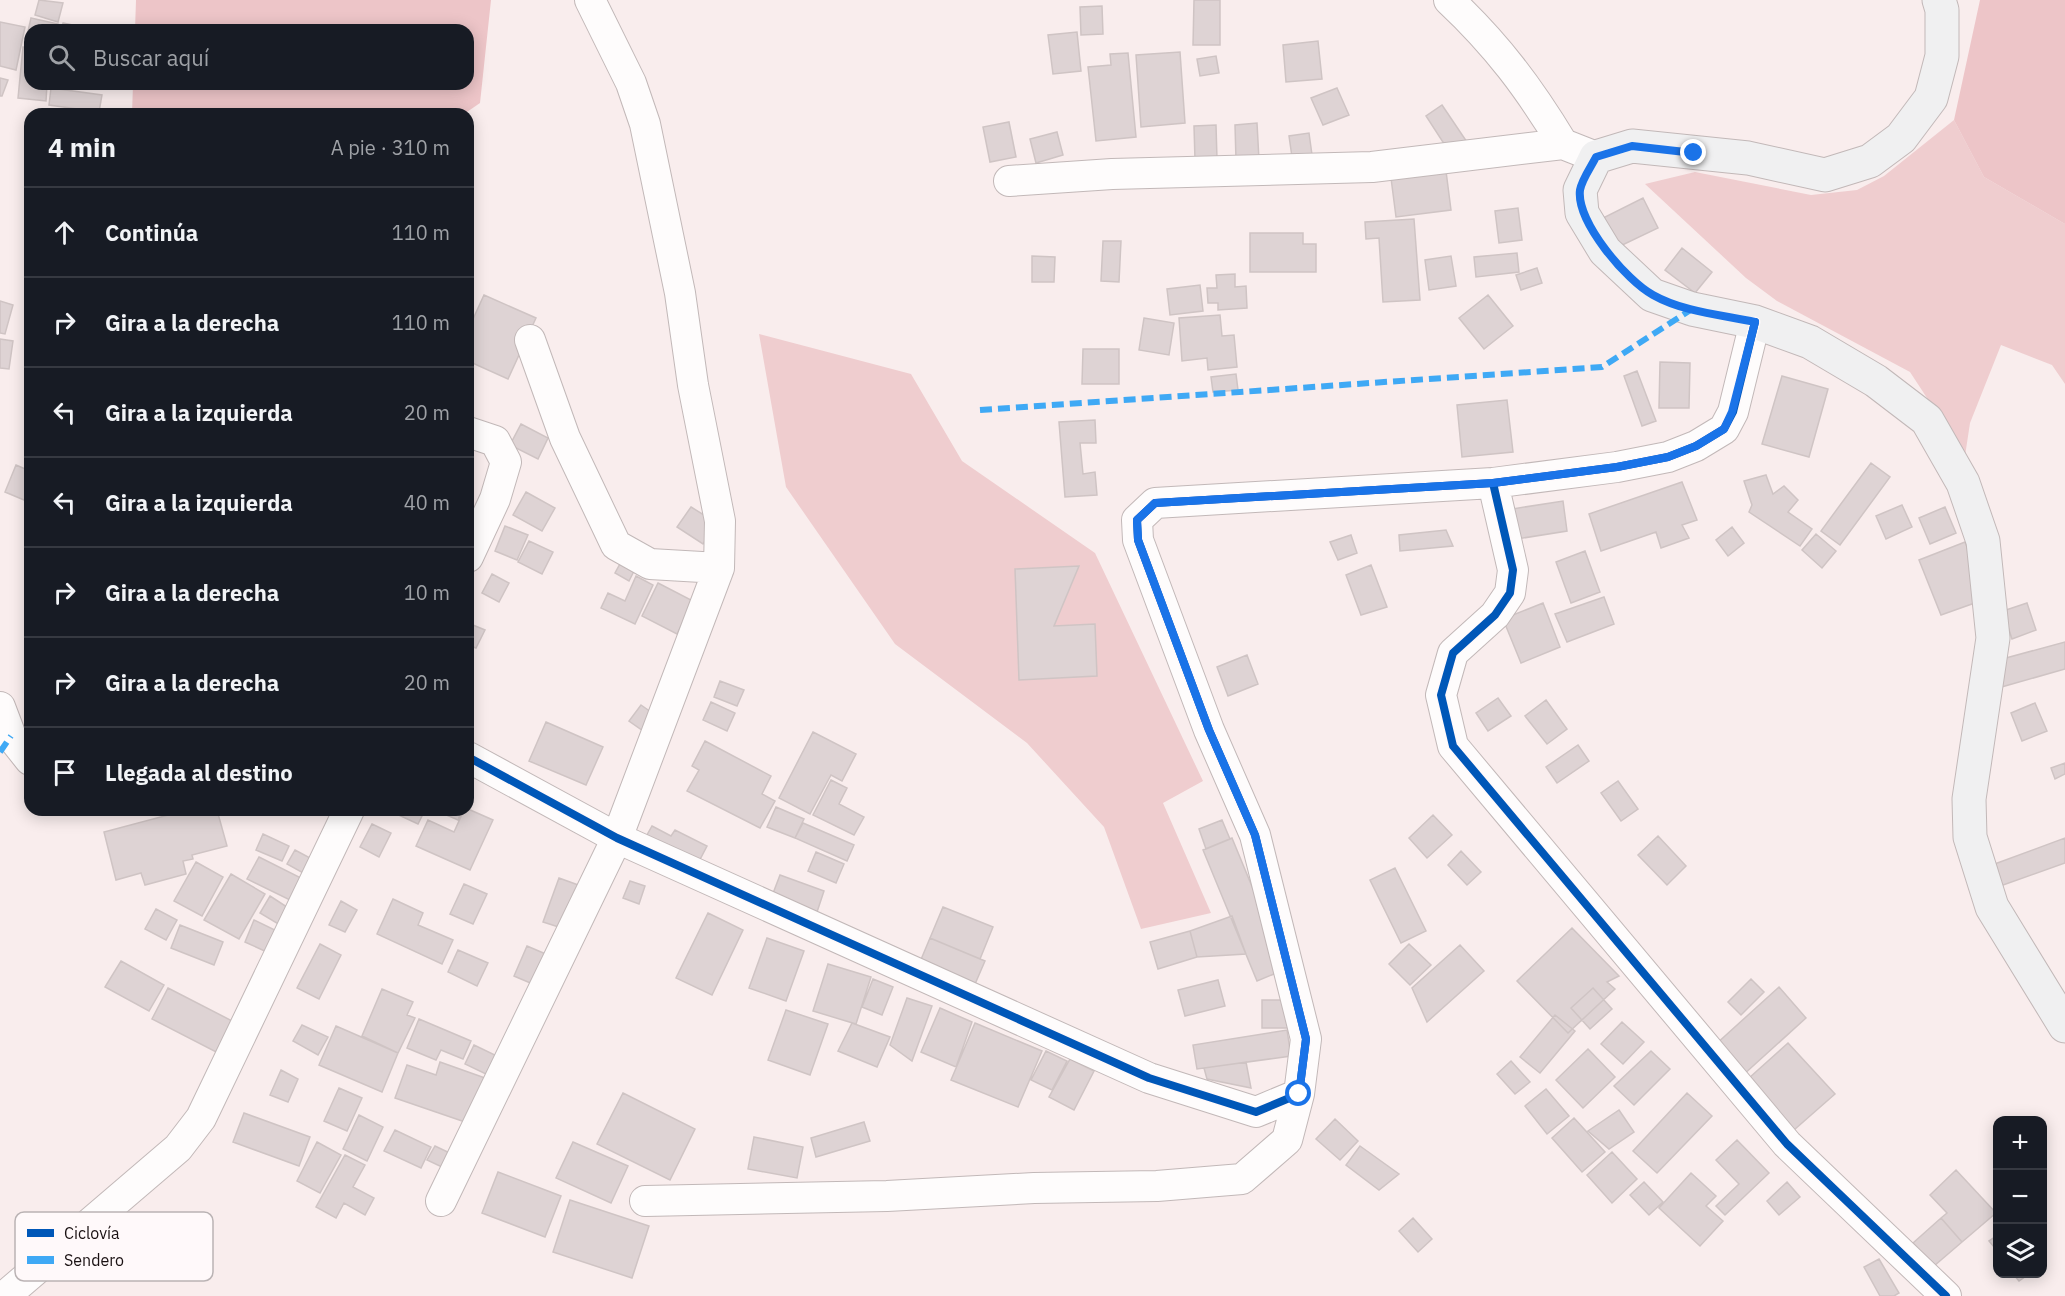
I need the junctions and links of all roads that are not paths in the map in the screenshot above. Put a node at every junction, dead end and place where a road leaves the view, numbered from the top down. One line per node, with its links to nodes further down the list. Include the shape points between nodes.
1 (590, 0): 12 (street, via 631,83 645,124 680,293 693,385 720,521)
2 (1449, 0): 4 (street, via 1482,32 1531,91)
3 (1939, 0): 5 (main road, via 1942,56 1931,98 1901,138 1870,161 1825,175 1758,160 1632,146)
4 (1563, 144): 5 (street); 6 (street, via 1372,167 1112,174)
5 (1596, 157): 7 (main road, via 1580,190 1582,213 1605,251 1652,295 1692,309)
6 (1009, 181)
7 (1755, 322): 10 (street, via 1724,429 1668,457); 18 (main road, via 1810,342 1876,381 1928,420 1963,483 1983,541 1993,638 1969,799 1970,837 1992,907)
8 (530, 340): 12 (street, via 565,438 616,545 650,564)
9 (474, 434): 11 (street, via 495,441 506,462 495,499)
10 (1493, 483): 19 (street, via 1155,503 1137,520 1138,540 1209,730 1255,835 1306,1039); 25 (street, via 1513,570 1510,593 1495,615 1453,653 1441,695 1452,746 1787,1144)
11 (474, 544)
12 (719, 568): 17 (street)
13 (0, 706): 14 (street, via 11,736)
14 (24, 752)
15 (474, 760): 17 (street)
16 (346, 816): 22 (street, via 201,1118 178,1148)
17 (617, 838): 19 (street, via 1149,1078 1256,1112); 20 (street)
18 (2065, 1026)
19 (1299, 1094): 21 (street, via 1287,1140 1242,1179 887,1196)
20 (441, 1201)
21 (645, 1201)
22 (103, 1212)
23 (22, 1281): 24 (street)
24 (4, 1296)
25 (1946, 1296)

